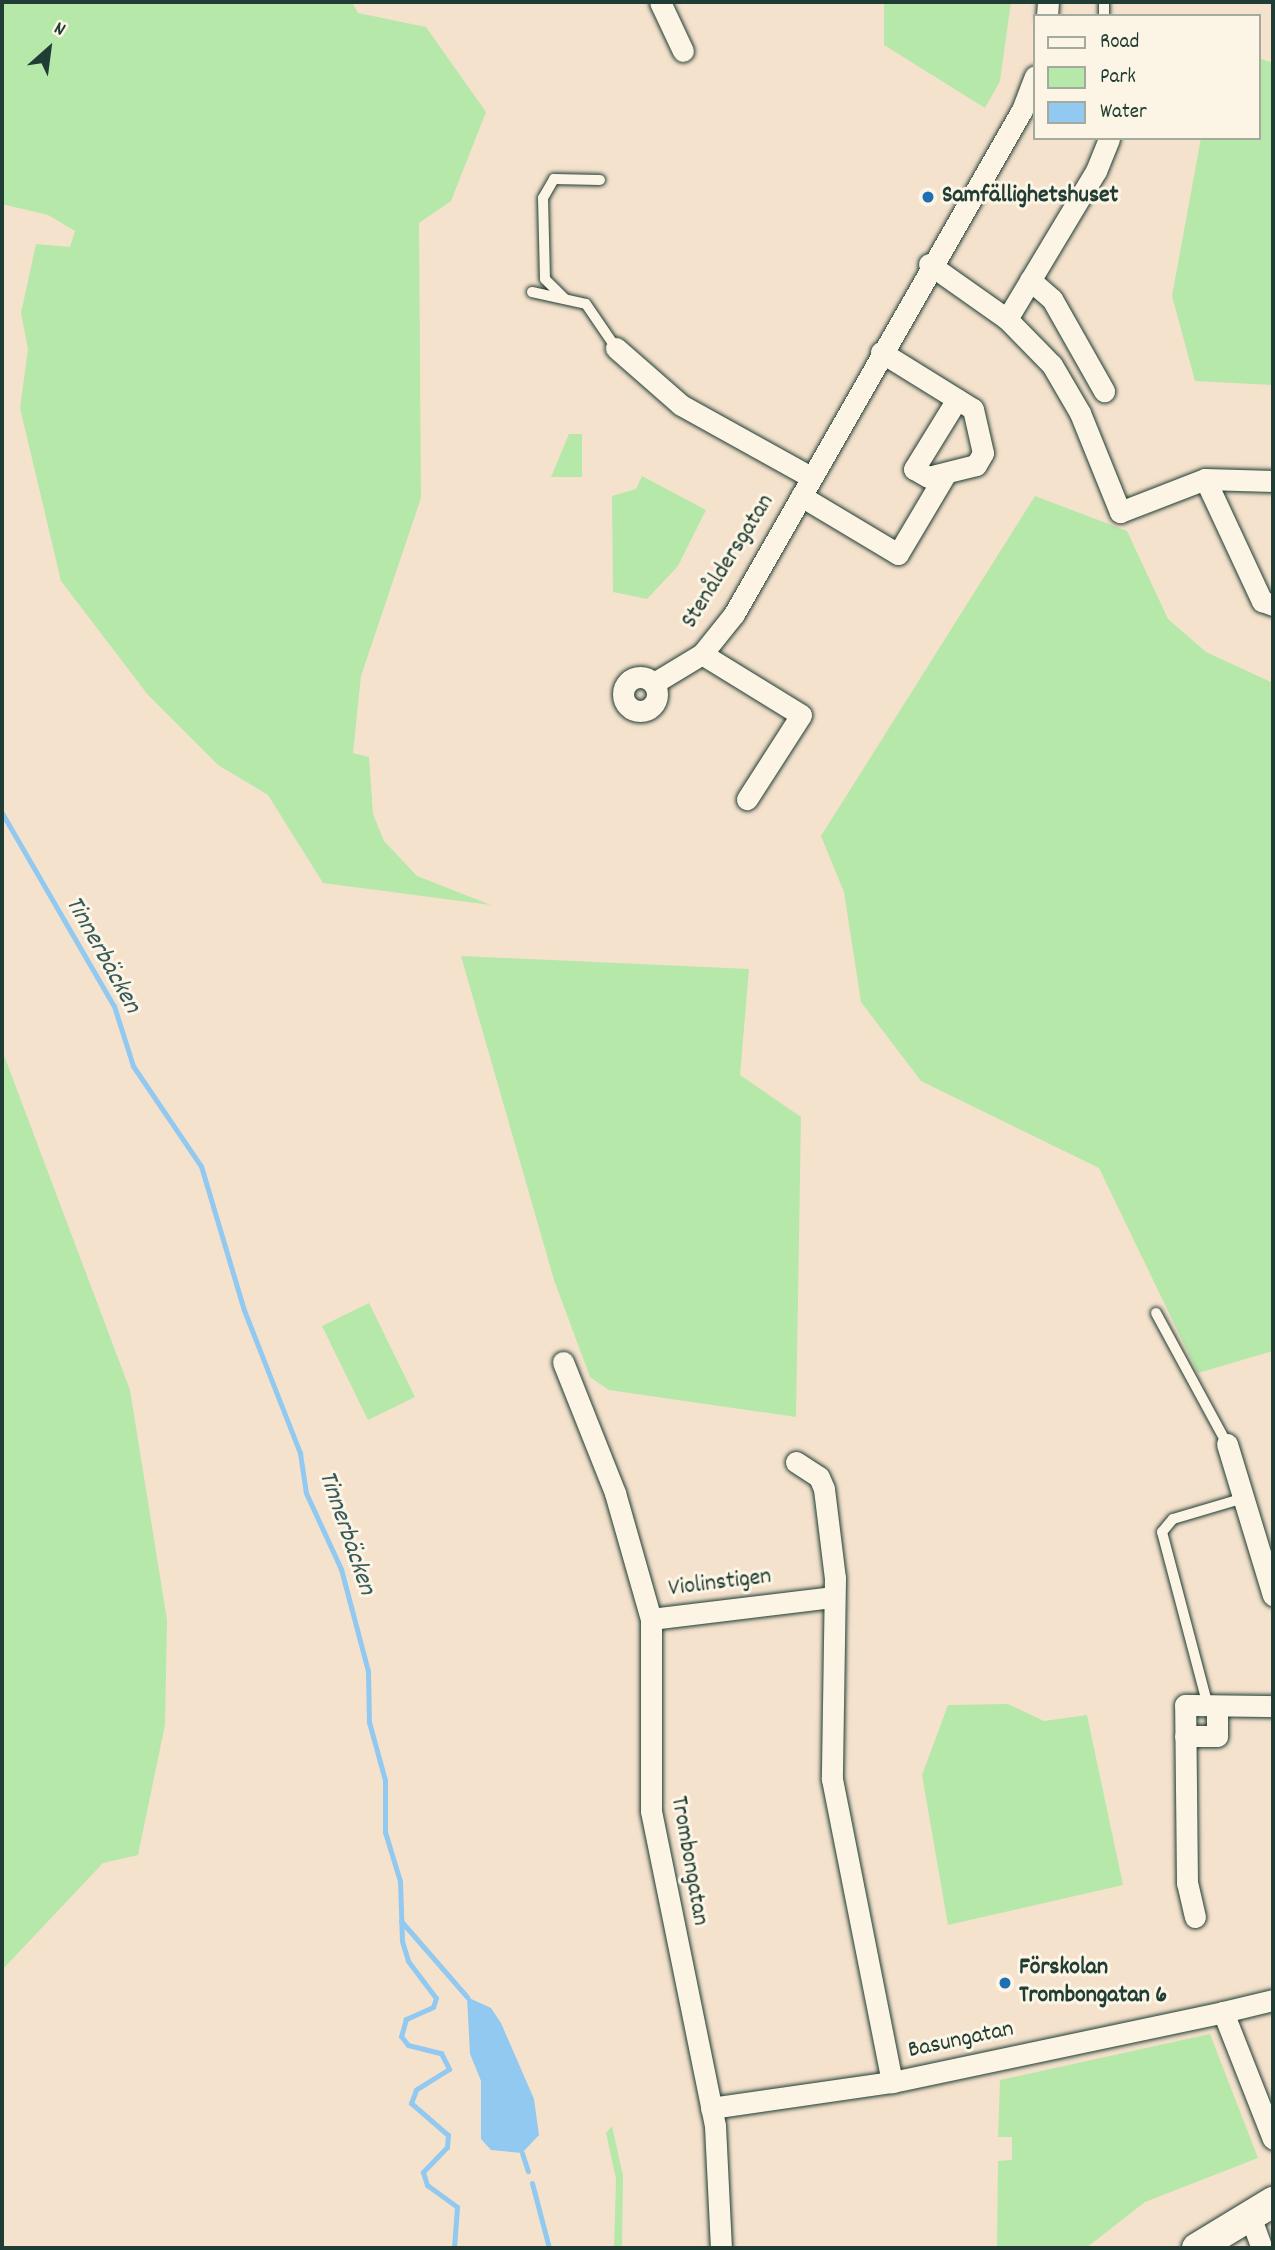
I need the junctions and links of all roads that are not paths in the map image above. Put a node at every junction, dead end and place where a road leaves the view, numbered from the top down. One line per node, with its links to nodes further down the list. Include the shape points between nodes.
1 (660, 2): 2 (street)
2 (683, 51)
3 (1034, 78): 6 (street, Stenåldersgatan, via 1018,118)
4 (1108, 140): 7 (street)
5 (600, 180): 9 (lane, via 554,179 543,198 545,279)
6 (929, 264): 10 (street); 12 (street, Stenåldersgatan)
7 (1030, 280): 10 (street); 13 (street, via 1052,299)
8 (532, 292): 9 (lane)
9 (565, 299): 11 (lane, via 586,304)
10 (1007, 318): 17 (street, via 1062,380 1120,512)
11 (616, 348): 16 (street, via 681,405)
12 (881, 352): 14 (street); 16 (street, Stenåldersgatan)
13 (1104, 391)
14 (957, 399): 15 (street, via 974,409 983,453 976,465); 15 (street, via 914,469 928,477)
15 (946, 473): 19 (street, Stenåldersgatan, via 898,554)
16 (811, 477): 19 (street, Stenåldersgatan)
17 (1205, 479): 18 (street); 20 (street, via 1262,601)
18 (1273, 481)
19 (801, 496): 21 (street, Stenåldersgatan, via 734,614)
20 (1273, 604)
21 (702, 654): 22 (street, Stenåldersgatan); 23 (street, Stenåldersgatan, via 801,715)
22 (654, 683)
23 (747, 799)
24 (1156, 1313): 26 (lane)
25 (563, 1362): 31 (street, Violinstigen, via 615,1493)
26 (1227, 1444): 28 (street)
27 (796, 1462): 30 (street, via 819,1477 824,1489)
28 (1244, 1498): 29 (street); 32 (lane, via 1173,1519 1162,1532)
29 (1273, 1595)
30 (834, 1597): 31 (street, Violinstigen); 38 (street, via 832,1779)
31 (650, 1619): 39 (street, Trombongatan, via 651,1811)
32 (1213, 1706): 33 (street); 34 (street, via 1185,1705); 34 (street, via 1217,1736)
33 (1273, 1706)
34 (1185, 1736): 35 (street, via 1186,1882)
35 (1195, 1917)
36 (1273, 2000): 37 (street, Basungatan)
37 (1223, 2012): 38 (street, Basungatan); 40 (street)
38 (892, 2082): 39 (street, Basungatan)
39 (711, 2108): 42 (street, via 720,2162)
40 (1273, 2139)
41 (1261, 2208): 43 (street); 44 (street)
42 (720, 2248)
43 (1197, 2248)
44 (1262, 2248)

